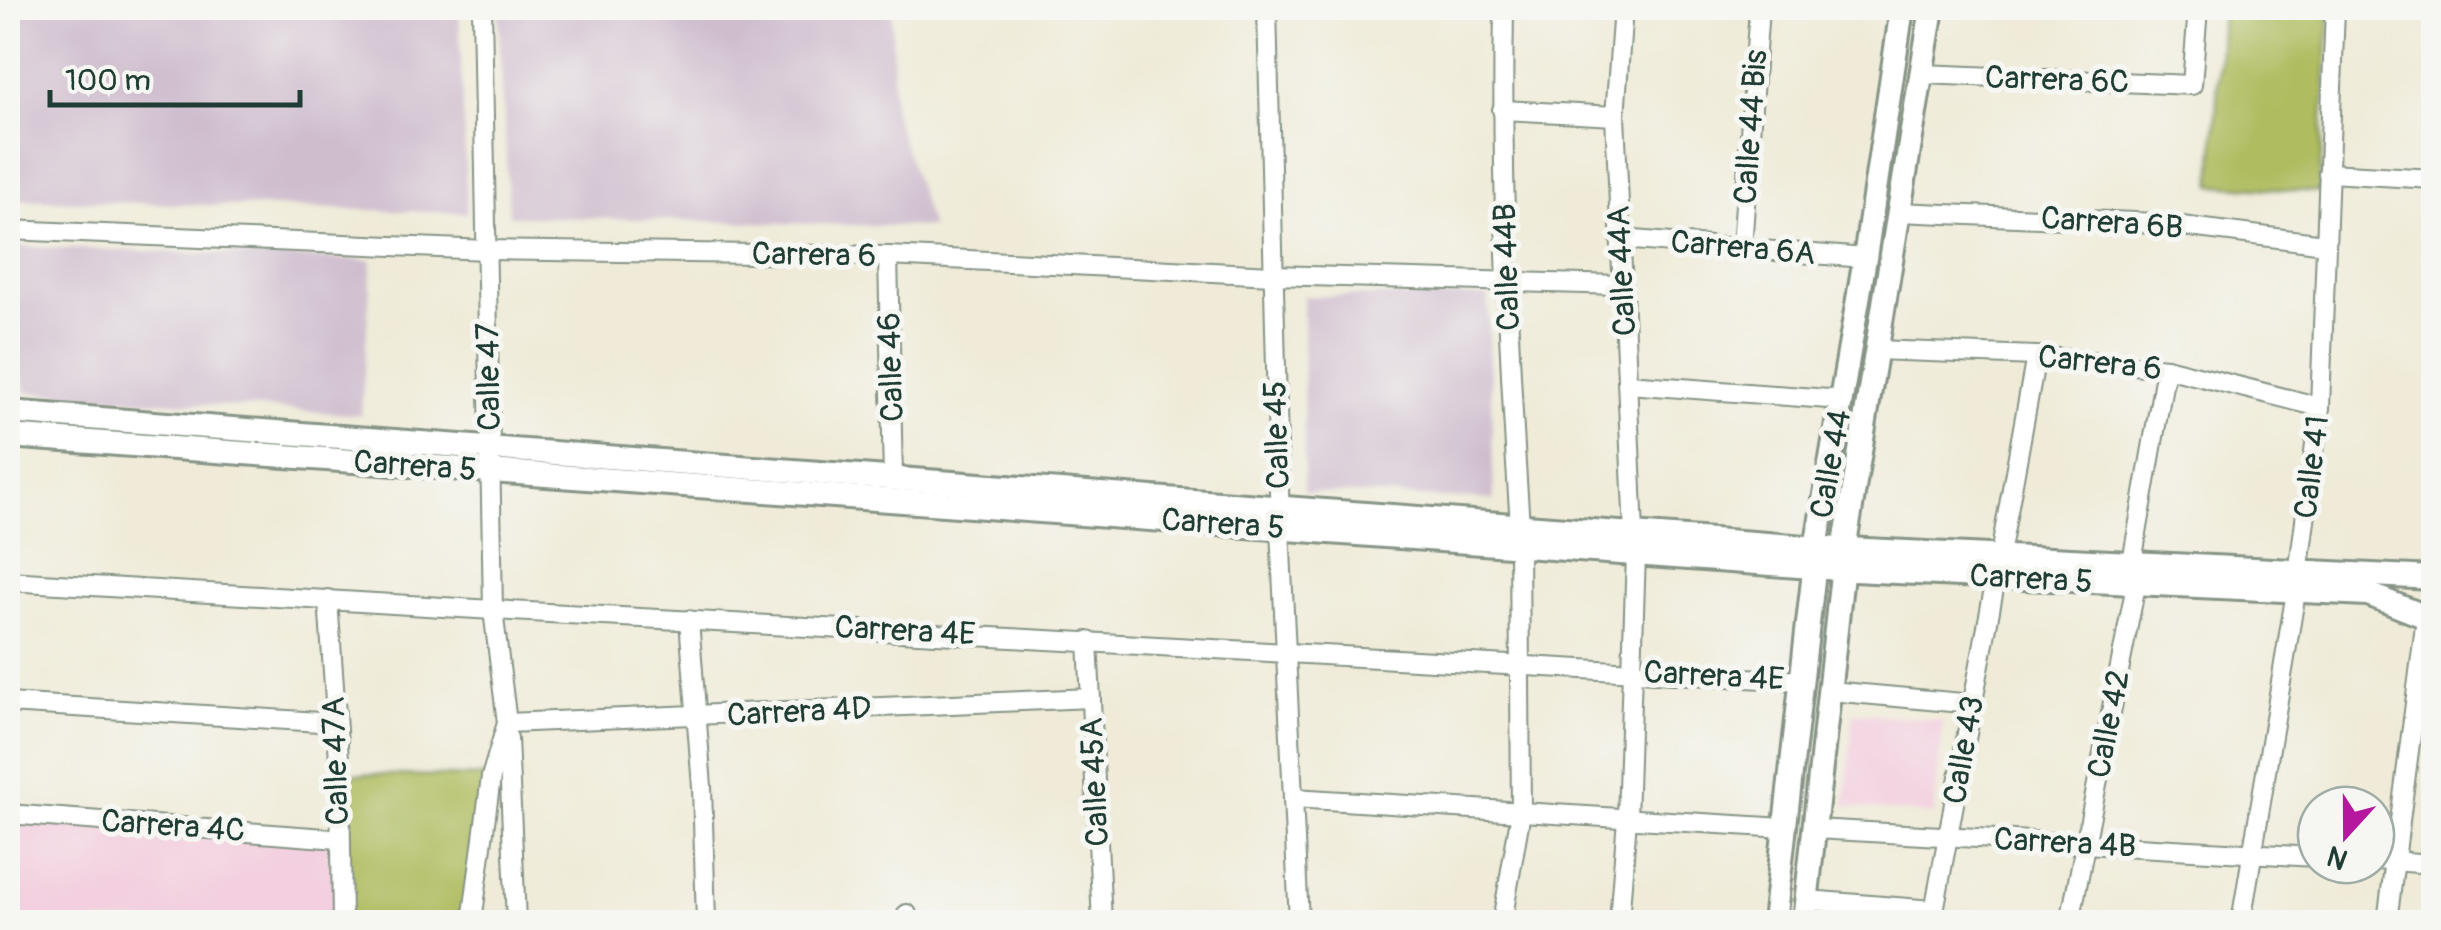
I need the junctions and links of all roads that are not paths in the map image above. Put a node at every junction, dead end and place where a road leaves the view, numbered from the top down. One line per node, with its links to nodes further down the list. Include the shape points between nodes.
1 (482, 8): 20 (street, Calle 47)
2 (1267, 8): 23 (street, Calle 45)
3 (1504, 8): 11 (street, Calle 44B)
4 (1623, 8): 12 (street, Calle 44A)
5 (1760, 8): 19 (street, Calle 44 Bis)
6 (1902, 8): 22 (main road, Calle 44)
7 (1932, 8): 10 (main road, Calle 44)
8 (2198, 8): 10 (street, Carrera 6C, via 2192,85)
9 (2335, 8): 13 (street, Calle 41)
10 (1922, 74): 15 (main road, Calle 44)
11 (1502, 110): 12 (street); 24 (street, Calle 44B)
12 (1615, 116): 17 (street, Calle 44A)
13 (2328, 173): 14 (street); 18 (street, Calle 41)
14 (2434, 179)
15 (1898, 212): 18 (street, Carrera 6B, via 2158,223); 26 (main road, Calle 44)
16 (8, 230): 20 (street, Carrera 6)
17 (1620, 239): 19 (street, Carrera 6A); 25 (street, Calle 44A)
18 (2325, 244): 31 (street, Calle 41)
19 (1742, 247): 22 (street, Carrera 6A)
20 (487, 250): 21 (street, Carrera 6); 34 (street, Calle 47)
21 (888, 256): 23 (street, Carrera 6); 35 (street, Calle 46)
22 (1866, 258): 30 (main road, Calle 44)
23 (1273, 276): 24 (street, Carrera 6); 36 (street, Calle 45)
24 (1506, 281): 25 (street, Carrera 6); 37 (street, Calle 44B)
25 (1620, 286): 29 (street, Calle 44A)
26 (1876, 350): 27 (street, Carrera 6); 40 (main road, Calle 44)
27 (2036, 356): 28 (street, Carrera 6); 41 (street, Calle 43)
28 (2166, 368): 31 (street, Carrera 6); 42 (street, Calle 42)
29 (1628, 384): 30 (street); 38 (street, Calle 44A)
30 (1842, 400): 39 (main road, Calle 44)
31 (2320, 407): 45 (street, Calle 41)
32 (8, 412): 34 (main road, Carrera 5)
33 (8, 436): 34 (main road, Carrera 5)
34 (491, 460): 35 (main road, Carrera 5); 36 (main road, Carrera 5); 47 (street, Calle 47)
35 (893, 478): 36 (main road, Carrera 5)
36 (1280, 518): 37 (main road, Carrera 5); 51 (street, Calle 45)
37 (1519, 536): 38 (main road, Carrera 5); 52 (street, Calle 44B)
38 (1635, 544): 39 (main road, Carrera 5); 53 (street, Calle 44A)
39 (1816, 557): 40 (main road, Carrera 5); 54 (main road, Calle 44)
40 (1844, 558): 41 (main road, Carrera 5); 55 (main road, Calle 44)
41 (1998, 566): 42 (main road, Carrera 5); 58 (street, Calle 43)
42 (2134, 573): 45 (main road, Carrera 5); 70 (street, Calle 42)
43 (2434, 578): 45 (main road, Carrera 5)
44 (8, 581): 46 (street, Carrera 4E)
45 (2297, 581): 48 (main road, Carrera 5, via 2368,594); 71 (street, Calle 41)
46 (328, 599): 47 (street, Carrera 4E); 61 (street, Calle 47A)
47 (493, 610): 49 (street, Carrera 4E); 60 (street, Calle 47)
48 (2430, 619): 73 (street)
49 (689, 620): 50 (street, Carrera 4E); 59 (street)
50 (1088, 641): 51 (street, Carrera 4E); 56 (street, Calle 45A)
51 (1286, 652): 52 (street, Carrera 4E); 62 (street, Calle 45)
52 (1521, 665): 53 (street, Carrera 4E); 63 (street, Calle 44B)
53 (1632, 671): 54 (street, Carrera 4E); 65 (street, Calle 44A)
54 (1802, 680): 66 (main road, Calle 44)
55 (1830, 691): 58 (street, Carrera 4E); 67 (main road, Calle 44)
56 (1091, 698): 59 (street, Carrera 4D); 82 (street, Calle 45A)
57 (8, 703): 61 (street)
58 (1972, 704): 68 (street, Calle 43)
59 (697, 717): 60 (street, Carrera 4D); 81 (street)
60 (507, 723): 79 (street, Calle 47, via 491,777); 80 (street)
61 (336, 724): 69 (street, Calle 47A)
62 (1293, 798): 63 (street); 83 (street, Calle 45)
63 (1522, 812): 65 (street); 84 (street, Calle 44B)
64 (8, 814): 69 (street, Carrera 4C)
65 (1627, 818): 66 (street); 85 (street, Calle 44A)
66 (1785, 828): 86 (main road, Calle 44)
67 (1815, 828): 68 (street, Carrera 4B); 76 (main road, Calle 44)
68 (1948, 836): 70 (street, Carrera 4B); 77 (street, Calle 43)
69 (340, 839): 78 (street, Calle 47A)
70 (2086, 844): 71 (street, Carrera 4B); 87 (street, Calle 42)
71 (2252, 854): 72 (street, Carrera 4B); 88 (street, Calle 41)
72 (2296, 856)
73 (2396, 862): 74 (street)
74 (2434, 864)
75 (2393, 885): 89 (street)
76 (1806, 912): 77 (street)
77 (1933, 916)
78 (342, 922)
79 (472, 922)
80 (516, 922)
81 (706, 922)
82 (1102, 922)
83 (1299, 922)
84 (1502, 922)
85 (1619, 922)
86 (1774, 922)
87 (2070, 922)
88 (2241, 922)
89 (2388, 922)

